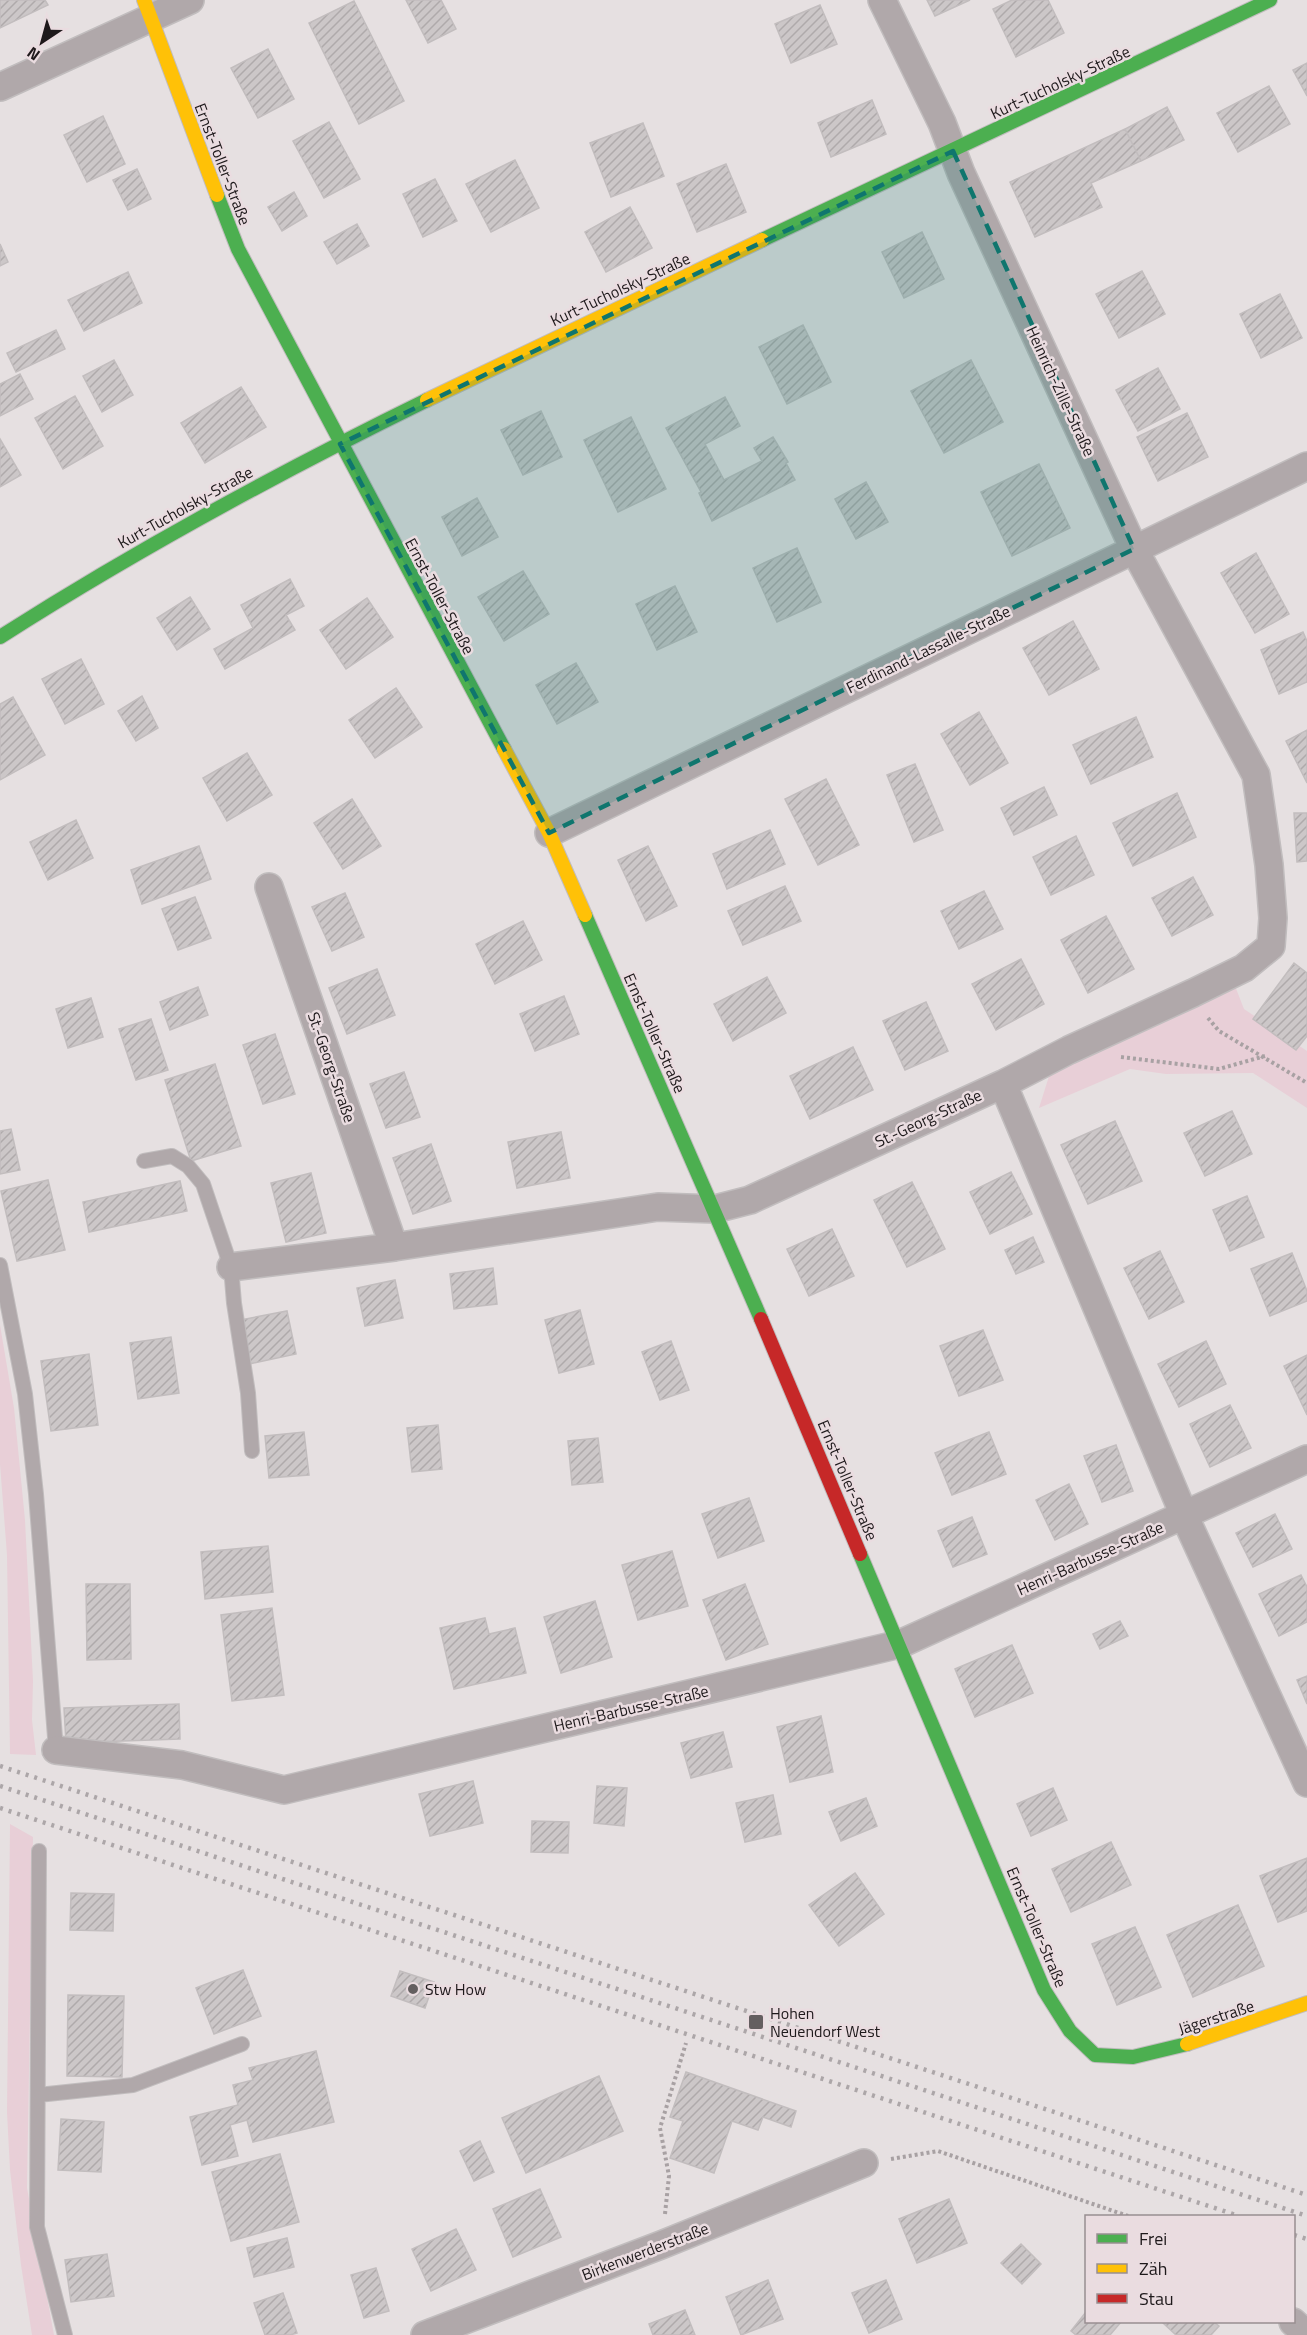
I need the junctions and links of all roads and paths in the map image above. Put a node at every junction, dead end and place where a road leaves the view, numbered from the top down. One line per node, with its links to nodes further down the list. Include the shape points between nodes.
1 (190, 0): 4 (street)
2 (882, 0): 6 (street, Heinrich-Zille-Straße)
3 (1270, 0): 6 (street, Kurt-Tucholsky-Straße)
4 (148, 9): 5 (street); 7 (street, Ernst-Toller-Straße, via 238,249)
5 (0, 87)
6 (953, 151): 7 (street, Kurt-Tucholsky-Straße); 9 (street, Heinrich-Zille-Straße)
7 (340, 444): 10 (street, Kurt-Tucholsky-Straße, via 232,498 103,571); 12 (street, Ernst-Toller-Straße)
8 (1307, 466): 9 (street, Ferdinand-Lassalle-Straße)
9 (1134, 549): 11 (street, Heinrich-Zille-Straße); 12 (street, Ferdinand-Lassalle-Straße)
10 (0, 637)
11 (1256, 775): 14 (street, St.-Georg-Straße, via 1269,865 1271,946 1244,968)
12 (549, 833): 20 (street, Ernst-Toller-Straße)
13 (269, 887): 21 (street, St.-Georg-Straße)
14 (1193, 993): 15 (path, via 1219,1031); 18 (street, St.-Georg-Straße)
15 (1265, 1056): 16 (path, via 1219,1069); 17 (path)
16 (1119, 1057)
17 (1307, 1083)
18 (1003, 1084): 20 (street, St.-Georg-Straße, via 750,1200); 26 (street, Henri-Barbusse-Straße)
19 (144, 1161): 23 (lane, via 172,1156 188,1166 203,1184)
20 (715, 1209): 21 (street, St.-Georg-Straße, via 658,1207); 27 (street, Ernst-Toller-Straße)
21 (394, 1247): 23 (street, St.-Georg-Straße)
22 (0, 1265): 28 (lane, via 26,1394)
23 (231, 1267): 24 (lane)
24 (252, 1451)
25 (1307, 1459): 26 (street, Henri-Barbusse-Straße)
26 (1184, 1515): 27 (street, Henri-Barbusse-Straße); 29 (street, Henri-Barbusse-Straße)
27 (900, 1644): 28 (street, Henri-Barbusse-Straße, via 284,1790 182,1765); 34 (street, Ernst-Toller-Straße, via 1044,1990 1070,2031 1095,2055)
28 (56, 1750)
29 (1307, 1783)
30 (39, 1851): 35 (lane)
31 (1307, 2003): 34 (street, Jägerstraße, via 1193,2043)
32 (686, 2043): 38 (path, via 660,2128 669,2176)
33 (242, 2044): 35 (lane, via 133,2085)
34 (1133, 2057)
35 (38, 2095): 40 (lane, via 37,2227)
36 (864, 2163): 37 (path, via 939,2151); 38 (street, Birkenwerderstraße)
37 (1122, 2215)
38 (661, 2245): 41 (street, Birkenwerderstraße)
39 (1294, 2323): 42 (street)
40 (65, 2335)
41 (425, 2335)
42 (1307, 2335)

